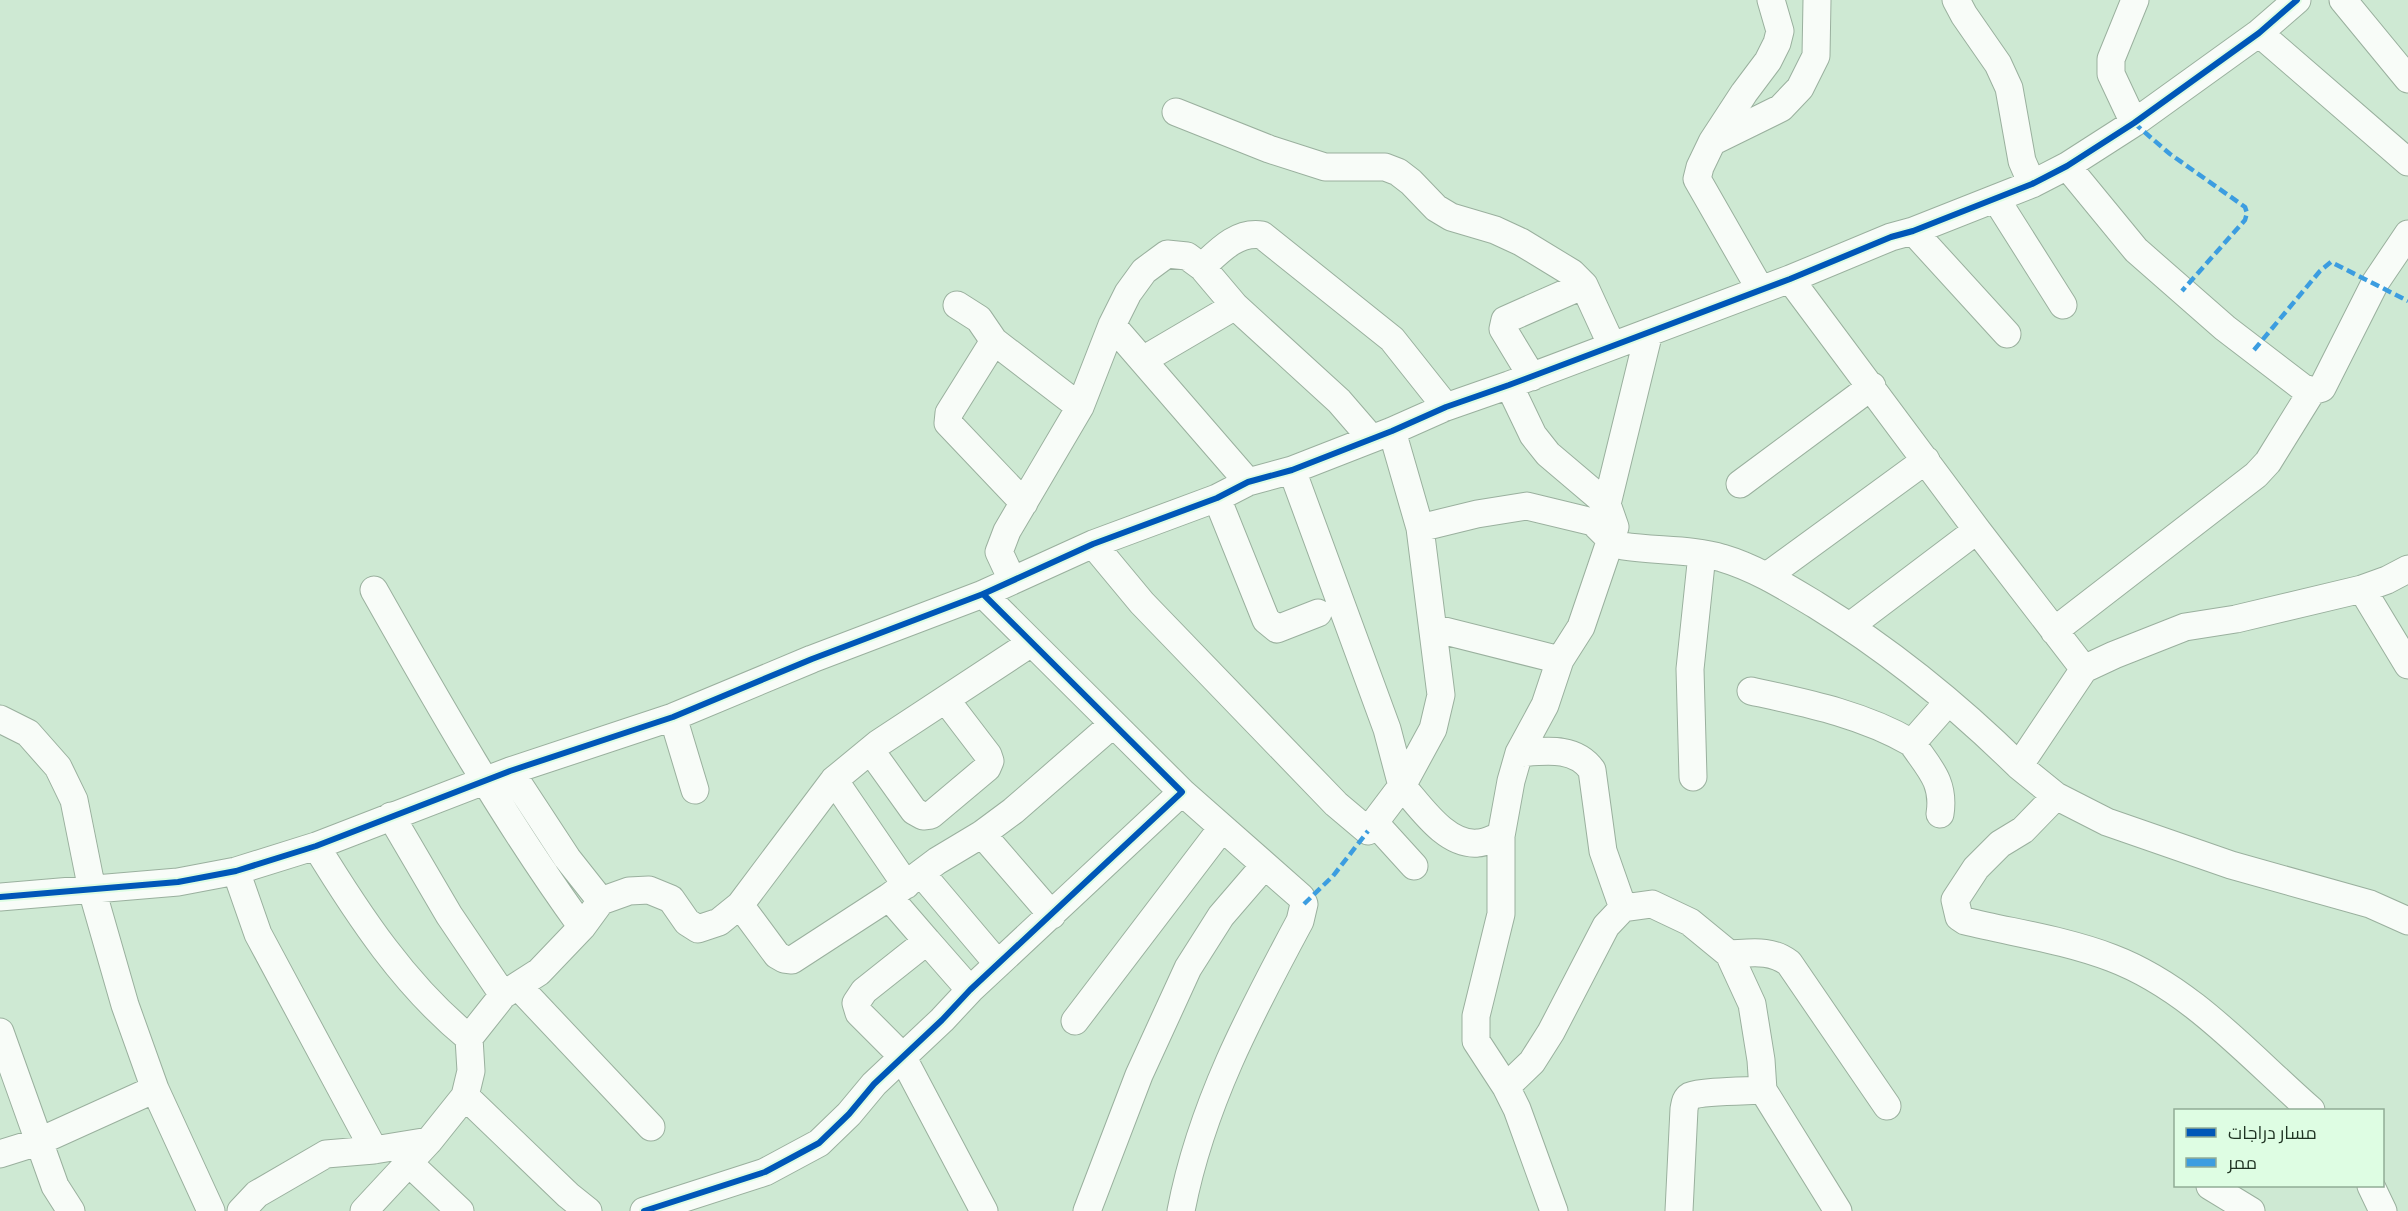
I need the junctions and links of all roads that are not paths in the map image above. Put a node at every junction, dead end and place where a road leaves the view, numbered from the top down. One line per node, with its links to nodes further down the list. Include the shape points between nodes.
1 (1771, 0): 11 (street, via 1780,31 1777,43)
2 (1817, 0): 11 (street, via 1816,56 1800,88 1781,108)
3 (1956, 0): 14 (street, via 2009,88 2022,161)
4 (2134, 0): 10 (street, via 2111,59 2111,74)
5 (2297, 0): 7 (street)
6 (2343, 0): 8 (street)
7 (2259, 33): 10 (street); 12 (street)
8 (2408, 79)
9 (1176, 112): 20 (street, via 1325,167 1385,167 1398,172 1436,208 1521,242 1572,273)
10 (2134, 123): 13 (street)
11 (1712, 142): 21 (street, via 1697,179)
12 (2408, 162)
13 (2067, 166): 14 (street); 33 (street, via 2136,250 2225,328)
14 (2032, 184): 15 (street)
15 (1996, 199): 16 (street); 23 (street)
16 (1913, 231): 19 (street); 27 (street)
17 (2408, 234): 33 (street, via 2375,283 2322,388)
18 (1202, 267): 24 (street); 25 (street, via 1187,256 1167,254 1144,271); 35 (street, via 1226,245 1250,233 1262,234 1392,339)
19 (1790, 279): 21 (street); 32 (street)
20 (1584, 285): 29 (street); 31 (street, via 1505,320 1503,329)
21 (1760, 289): 26 (street)
22 (957, 305): 28 (street, via 979,319)
23 (2063, 305)
24 (1235, 306): 30 (street); 36 (street, via 1339,402)
25 (1112, 325): 30 (street); 34 (street)
26 (1649, 332): 29 (street); 43 (street)
27 (2007, 334)
28 (994, 341): 34 (street); 42 (street, via 950,412 948,423)
29 (1612, 346): 31 (street)
30 (1143, 360): 39 (street)
31 (1520, 381): 35 (street); 43 (street, via 1533,435 1548,454)
32 (1872, 386): 37 (street); 40 (street)
33 (2312, 391): 58 (street, via 2256,475)
34 (1080, 407): 42 (street)
35 (1446, 407): 36 (street)
36 (1382, 434): 38 (street); 44 (street)
37 (1926, 460): 45 (street); 50 (street)
38 (1292, 470): 39 (street); 76 (street, via 1387,729)
39 (1248, 482): 41 (street)
40 (1740, 484)
41 (1217, 498): 47 (street); 55 (street, via 1269,625 1277,629)
42 (1024, 503): 51 (street, via 999,552)
43 (1607, 504): 46 (street, via 1614,527)
44 (1420, 528): 46 (street, via 1527,506 1593,522); 57 (street)
45 (1977, 530): 56 (street); 58 (street)
46 (1611, 540): 48 (street, via 1623,546); 60 (street, via 1581,627)
47 (1093, 544): 51 (street); 82 (street, via 1142,603 1336,804 1368,831)
48 (1702, 555): 50 (street, via 1721,557); 74 (street, via 1690,669)
49 (2408, 569): 52 (street)
50 (1767, 576): 56 (street)
51 (1012, 580): 54 (street)
52 (2362, 589): 61 (street); 62 (street, via 2185,627)
53 (374, 591): 73 (street)
54 (983, 594): 59 (street); 66 (street)
55 (1318, 613)
56 (1850, 626): 65 (street)
57 (1433, 628): 60 (street); 76 (street, via 1441,695 1433,729)
58 (2055, 631): 62 (street)
59 (1031, 643): 64 (street); 68 (street)
60 (1560, 660): 71 (street, via 1545,705)
61 (2408, 664)
62 (2084, 669): 72 (street)
63 (1751, 691): 69 (street, via 1825,708 1890,730)
64 (946, 699): 70 (street); 70 (street, via 990,761 987,768 931,815 914,811)
65 (1948, 702): 69 (street); 72 (street)
66 (673, 717): 73 (street); 77 (street)
67 (0, 719): 91 (street, via 28,733 58,767 74,800)
68 (1113, 724): 78 (street); 84 (street)
69 (1912, 743): 80 (street, via 1939,783)
70 (870, 751): 75 (street)
71 (1519, 753): 85 (street); 95 (street, via 1555,751 1586,761 1592,770 1603,852)
72 (2019, 766): 79 (street)
73 (497, 776): 81 (street); 93 (street); 98 (street, via 543,873)
74 (1693, 777)
75 (834, 780): 90 (street); 94 (street)
76 (1402, 786): 82 (street); 85 (street, via 1445,832 1462,842 1479,843)
77 (695, 790)
78 (1182, 792): 83 (street); 96 (street)
79 (2056, 796): 97 (street, via 2107,822 2231,866 2370,904); 113 (street, via 2023,830 2000,844 1976,868 1955,900 1959,917 2102,955 2138,970 2211,1019)
80 (1940, 814)
81 (391, 816): 86 (street); 103 (street, via 450,915)
82 (1374, 822): 88 (street)
83 (1222, 828): 87 (street); 104 (street)
84 (982, 834): 90 (street); 96 (street)
85 (1501, 836): 108 (street, via 1501,914 1476,1016 1476,1041)
86 (316, 846): 89 (street); 106 (street, via 357,914 381,945 441,1015)
87 (1264, 866): 130 (street, via 1221,916 1188,968 1139,1075); 131 (street, via 1301,897 1303,911 1213,1097 1188,1173)
88 (1414, 866)
89 (236, 871): 91 (street, via 178,882); 117 (street, via 258,934)
90 (905, 885): 94 (street, via 792,960 777,955); 99 (street); 101 (street)
91 (92, 890): 92 (street); 109 (street, via 125,1005)
92 (0, 897)
93 (601, 901): 94 (street, via 629,891 649,890 671,899 687,922 698,929 719,922); 98 (street)
94 (740, 905)
95 (1623, 908): 100 (street, via 1652,904 1690,922); 108 (street, via 1606,926 1532,1062)
96 (1052, 915): 101 (street)
97 (2408, 921)
98 (582, 927): 103 (street, via 539,972)
99 (927, 941): 102 (street); 107 (street, via 864,991 856,1003 859,1013)
100 (1729, 954): 110 (street, via 1752,1004); 112 (street, via 1767,952 1789,963)
101 (998, 964): 102 (street)
102 (970, 990): 107 (street)
103 (510, 991): 106 (street); 114 (street)
104 (1075, 1021)
105 (0, 1032): 116 (street)
106 (469, 1038): 111 (street, via 471,1071)
107 (902, 1056): 128 (street, via 819,1143 765,1172); 129 (street)
108 (1506, 1087): 132 (street)
109 (155, 1089): 116 (street); 124 (street)
110 (1763, 1090): 133 (street, via 1692,1095 1686,1100); 134 (street)
111 (465, 1096): 115 (street); 122 (street)
112 (1887, 1106)
113 (2310, 1109)
114 (651, 1127)
115 (429, 1141): 117 (street); 119 (street)
116 (38, 1142): 118 (street); 123 (street, via 55,1186)
117 (374, 1150): 125 (street, via 326,1154 257,1194)
118 (0, 1154)
119 (409, 1163): 126 (street); 127 (street)
120 (2213, 1187): 135 (street)
121 (2372, 1187): 136 (street)
122 (569, 1206)
123 (72, 1211)
124 (211, 1211)
125 (241, 1211)
126 (364, 1211)
127 (460, 1211)
128 (644, 1211)
129 (984, 1211)
130 (1087, 1211)
131 (1181, 1211)
132 (1554, 1211)
133 (1679, 1211)
134 (1838, 1211)
135 (2251, 1211)
136 (2383, 1211)

